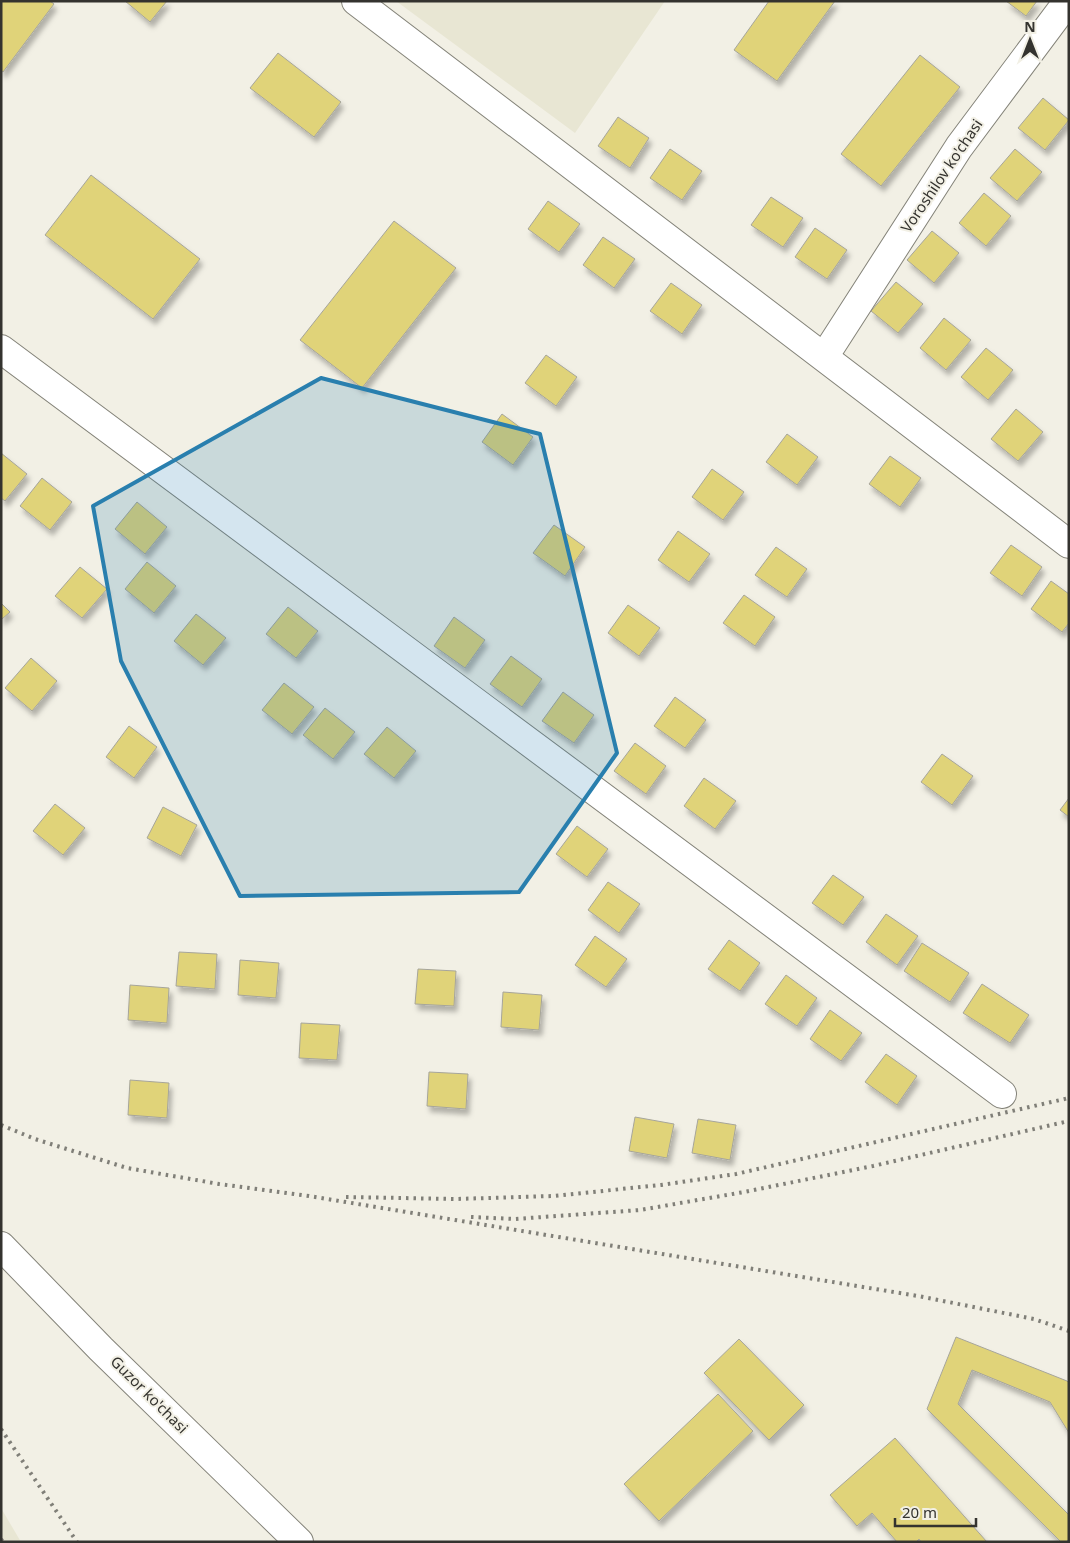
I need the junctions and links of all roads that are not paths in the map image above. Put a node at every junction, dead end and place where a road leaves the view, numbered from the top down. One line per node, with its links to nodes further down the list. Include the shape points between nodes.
1 (356, 1): 4 (street)
2 (1068, 1): 4 (street, Voroshilov ko'chasi, via 959,147)
3 (1, 349): 6 (street)
4 (824, 357): 5 (street)
5 (1069, 544)
6 (1002, 1094)
7 (1, 1246): 8 (street, Guzor ko'chasi)
8 (299, 1542)

